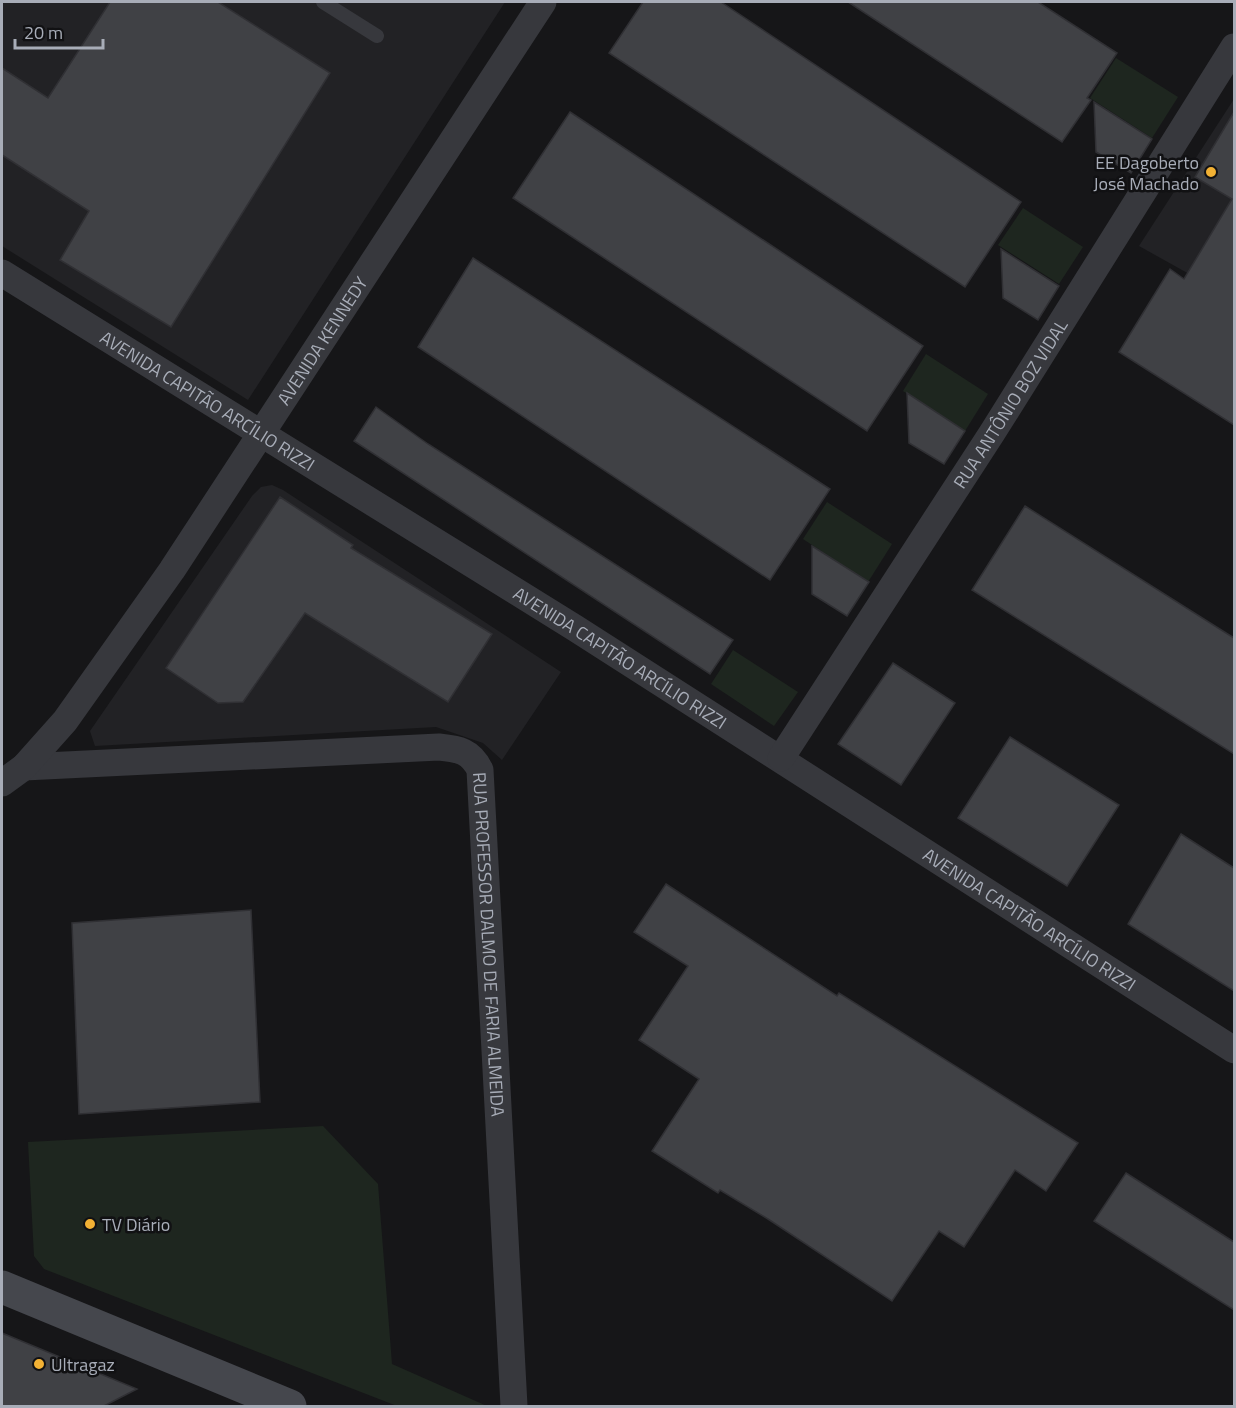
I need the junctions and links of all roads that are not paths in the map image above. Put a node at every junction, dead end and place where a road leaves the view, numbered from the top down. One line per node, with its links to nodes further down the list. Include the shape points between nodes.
1 (323, 2): 3 (lane)
2 (543, 2): 6 (street, AVENIDA KENNEDY)
3 (377, 36)
4 (1234, 47): 7 (street, RUA ANTÔNIO BOZ VIDAL, via 998,424)
5 (2, 273): 6 (street, AVENIDA CAPITÃO ARCÍLIO RIZZI)
6 (260, 434): 7 (street, AVENIDA CAPITÃO ARCÍLIO RIZZI); 8 (street, AVENIDA KENNEDY, via 172,570 72,712)
7 (781, 758): 10 (street, AVENIDA CAPITÃO ARCÍLIO RIZZI)
8 (24, 767): 9 (street, AVENIDA KENNEDY); 13 (street, RUA PROFESSOR DALMO DE FARIA ALMEIDA, via 439,747 462,749 474,758 480,770)
9 (2, 783)
10 (1234, 1050)
11 (2, 1287): 12 (main road)
12 (290, 1407)
13 (514, 1407)

